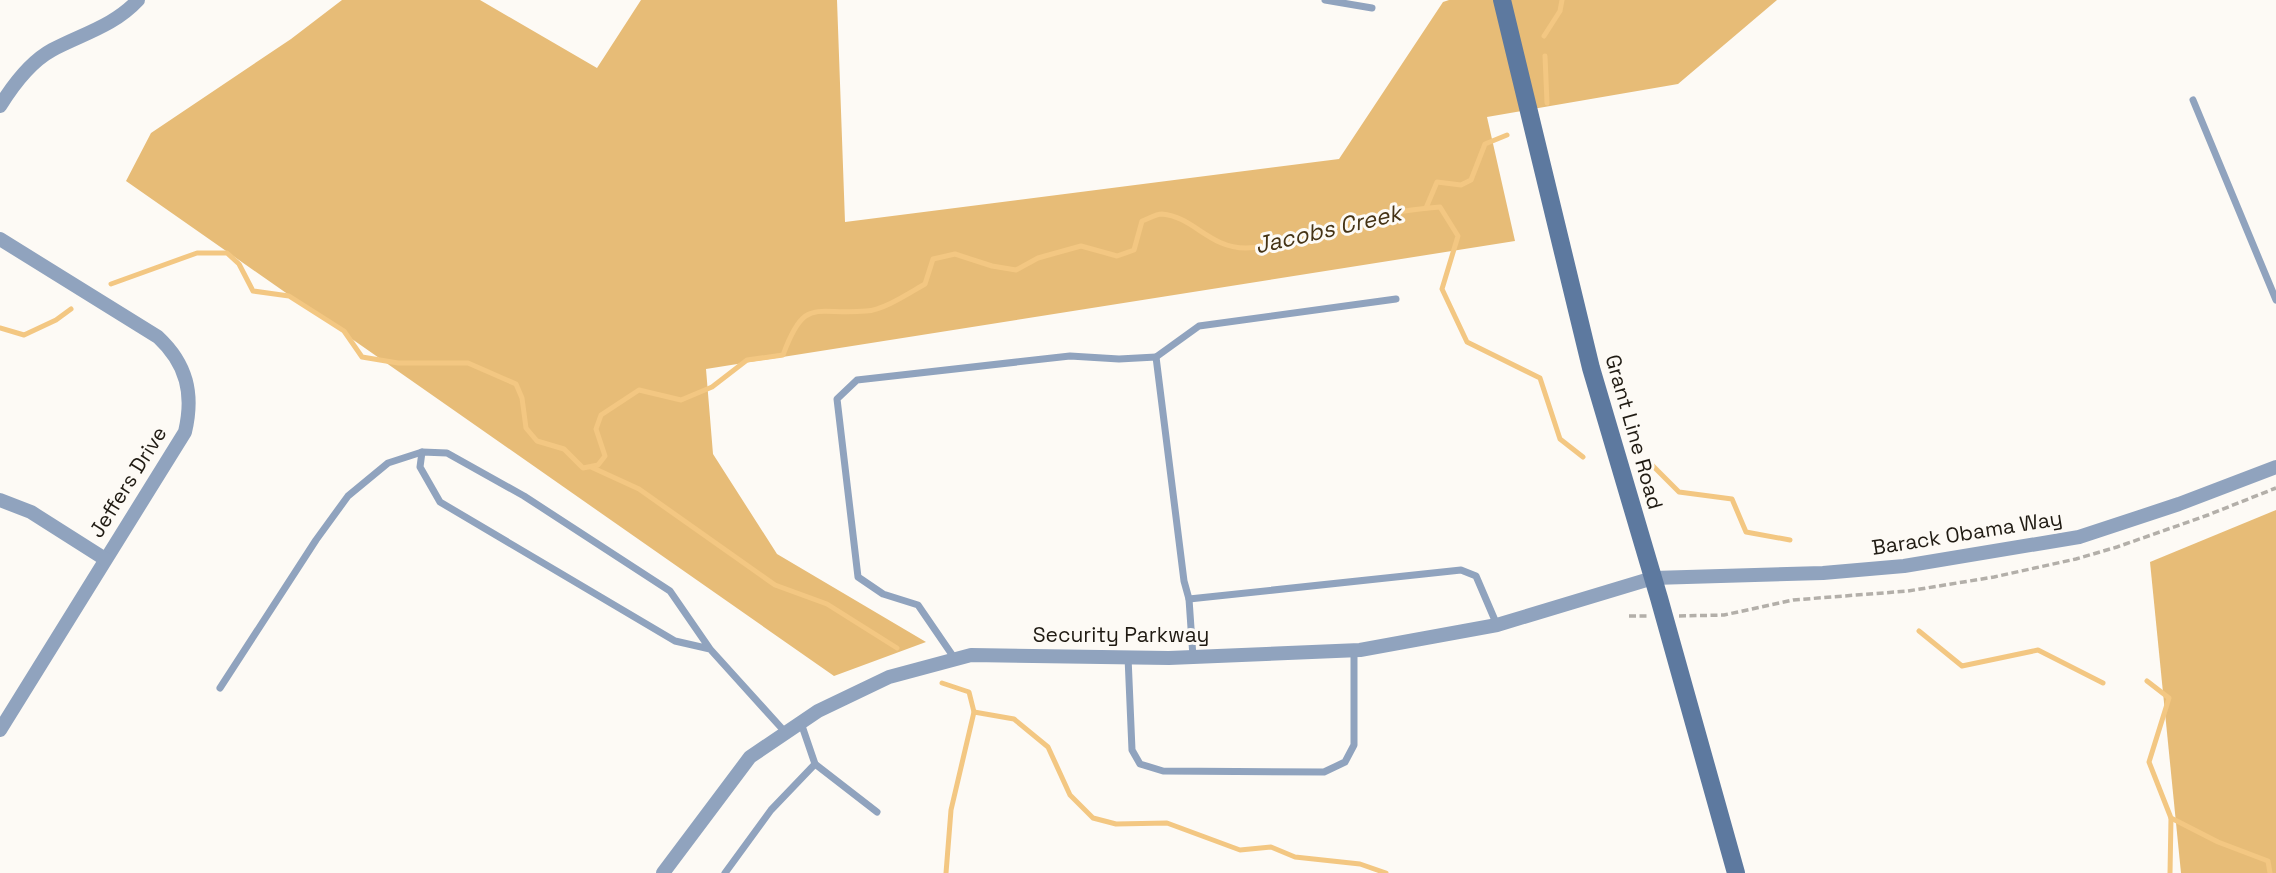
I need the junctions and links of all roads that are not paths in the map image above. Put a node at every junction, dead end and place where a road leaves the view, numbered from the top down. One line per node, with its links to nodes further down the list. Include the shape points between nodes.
1 (138, 0): 6 (street, via 109,23 41,57)
2 (1325, 0): 4 (lane)
3 (1502, 0): 15 (main road, Grant Line Road, via 1591,368)
4 (1372, 8)
5 (2193, 100): 9 (lane)
6 (0, 106)
7 (0, 239): 14 (street, Jeffers Drive, via 150,331 168,347 185,376 190,404 185,432)
8 (1396, 299): 10 (lane, via 1199,326)
9 (2276, 300)
10 (1156, 357): 16 (lane); 22 (lane, via 1070,356 857,380 837,399 858,577 883,594 918,605)
11 (422, 452): 18 (lane, via 447,453 458,459 670,591); 18 (lane, via 420,467 440,502 675,641); 23 (lane, via 388,463 348,496)
12 (2276, 467): 15 (street, Barack Obama Way, via 2079,537 1904,566)
13 (0, 500): 14 (street, via 30,512)
14 (105, 559): 25 (street, Jeffers Drive)
15 (1653, 578): 17 (street, Security Parkway); 31 (main road, Grant Line Road)
16 (1189, 600): 17 (lane, via 1461,570 1476,576); 21 (lane)
17 (1497, 625): 19 (street, Security Parkway)
18 (710, 649): 26 (lane)
19 (1354, 651): 20 (lane, via 1354,745 1345,762 1324,772 1163,771 1140,764 1132,750); 21 (street, Security Parkway)
20 (1128, 657): 21 (street, Security Parkway); 22 (street, Security Parkway, via 971,655)
21 (1193, 657)
22 (955, 659): 24 (street, Security Parkway, via 889,677)
23 (220, 688)
24 (801, 722): 26 (street, Security Parkway); 27 (lane)
25 (0, 730)
26 (786, 733): 29 (street, Security Parkway, via 750,757)
27 (815, 764): 28 (lane); 30 (lane, via 771,810)
28 (877, 812)
29 (663, 873)
30 (725, 873)
31 (1735, 873)

